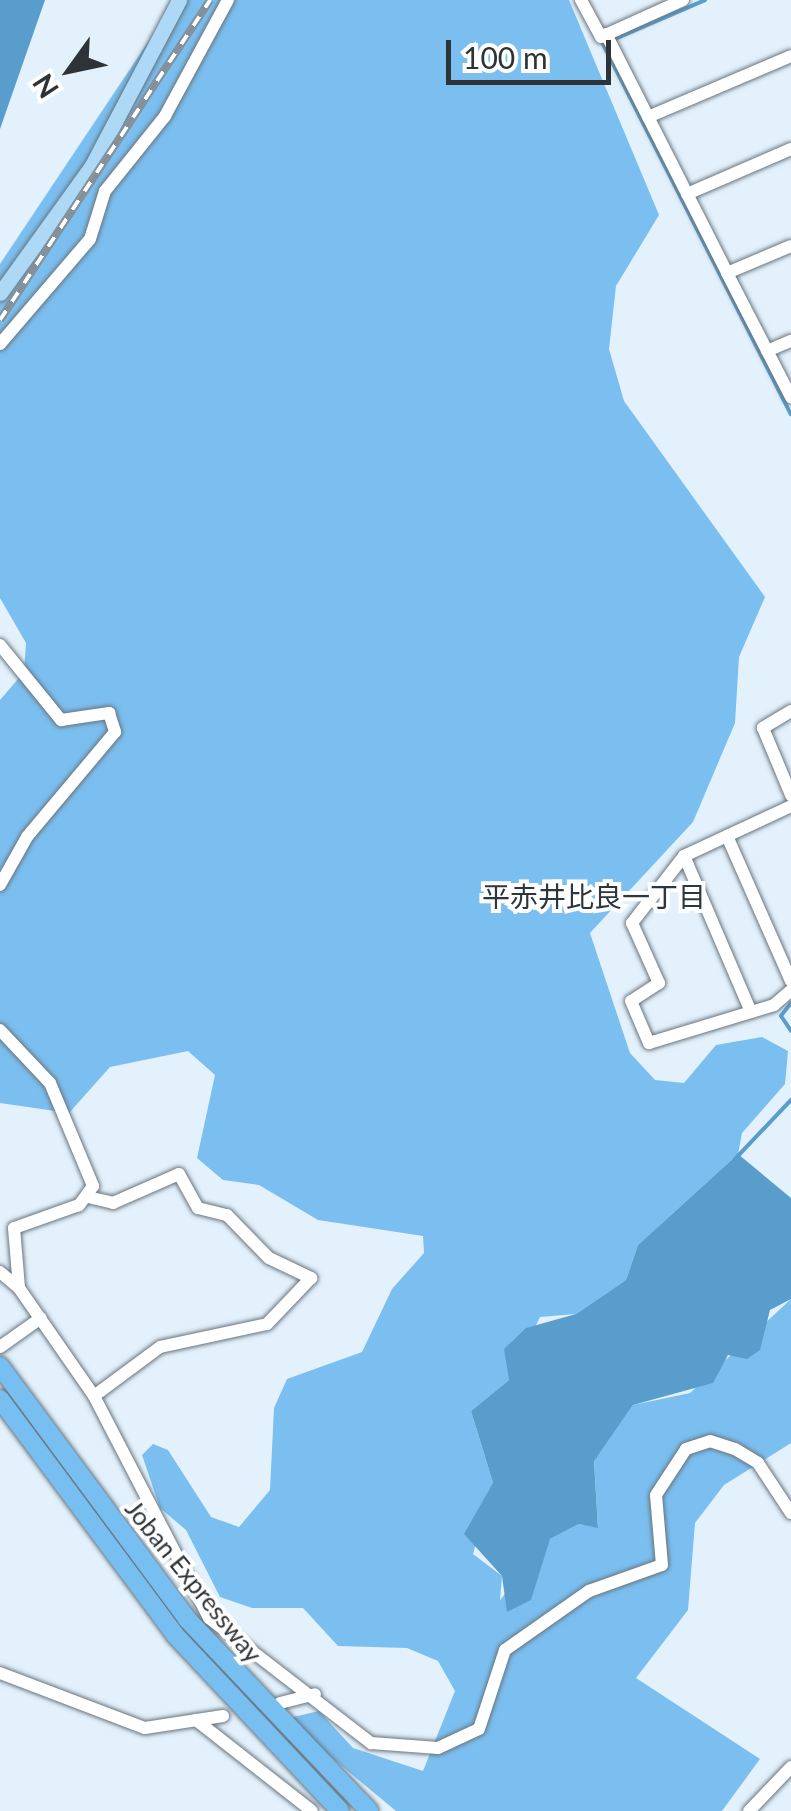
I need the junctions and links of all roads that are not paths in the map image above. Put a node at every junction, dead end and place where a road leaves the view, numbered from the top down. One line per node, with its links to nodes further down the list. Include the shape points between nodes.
1 (178, 0): 12 (main road, via 91,166)
2 (228, 0): 14 (street, via 165,116 106,191 90,239)
3 (582, 0): 5 (street)
4 (682, 0): 5 (street)
5 (606, 34): 7 (street)
6 (791, 56): 7 (street)
7 (648, 118): 9 (street)
8 (791, 149): 9 (street)
9 (687, 194): 11 (street)
10 (791, 246): 11 (street)
11 (727, 273): 15 (street)
12 (0, 293)
13 (791, 341): 15 (street)
14 (0, 344)
15 (767, 352): 16 (street)
16 (791, 398)
17 (0, 645): 23 (street, via 62,720 108,713 116,732 27,836)
18 (791, 711): 19 (street, via 763,728)
19 (791, 795)
20 (791, 806): 21 (street)
21 (728, 836): 22 (street); 24 (street)
22 (684, 856): 26 (street); 26 (street, via 632,923 659,983 631,1001 649,1042)
23 (0, 885)
24 (791, 981)
25 (791, 990): 26 (street)
26 (751, 1012)
27 (0, 1030): 28 (street, via 50,1082 86,1159)
28 (88, 1197): 30 (street, via 14,1228); 34 (street, via 114,1203 178,1174 198,1208 227,1214 269,1258 311,1278 267,1324 160,1347)
29 (0, 1272): 30 (street)
30 (19, 1288): 31 (street)
31 (38, 1321): 32 (street); 34 (street)
32 (0, 1347)
33 (0, 1366): 45 (highway, Joban Expressway, via 187,1618)
34 (94, 1396): 38 (street, via 209,1618)
35 (0, 1399): 44 (highway, Joban Expressway, via 176,1635)
36 (791, 1513): 38 (street, via 758,1463 735,1448 710,1442 686,1449 656,1495 662,1565 614,1578 506,1650 479,1730 438,1748 382,1748)
37 (0, 1673): 41 (street, via 130,1725)
38 (315, 1694): 39 (street)
39 (280, 1704)
40 (223, 1716): 41 (street)
41 (196, 1720): 43 (street)
42 (791, 1767): 46 (street)
43 (312, 1811)
44 (340, 1811)
45 (369, 1811)
46 (749, 1811)

